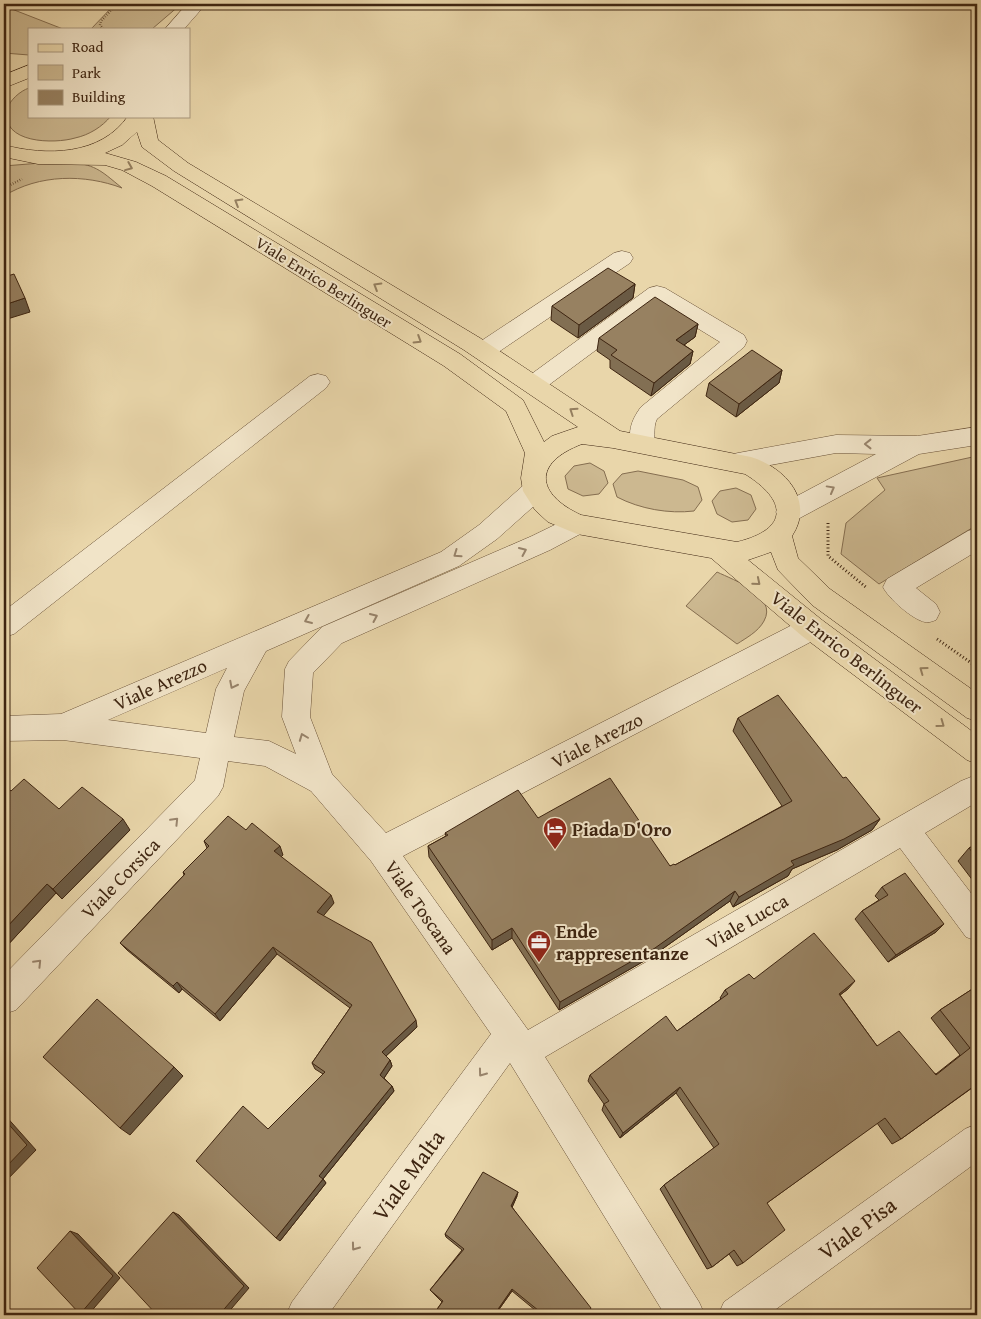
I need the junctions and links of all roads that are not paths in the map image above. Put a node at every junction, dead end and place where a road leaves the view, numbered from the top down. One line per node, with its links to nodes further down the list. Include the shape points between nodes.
1 (197, 4): 2 (street)
2 (175, 28)
3 (4, 70): 4 (main road)
4 (28, 70)
5 (28, 70): 6 (main road)
6 (4, 82)
7 (136, 118): 10 (main road, via 124,133 108,144)
8 (143, 118): 12 (main road, Viale Enrico Berlinguer, one-way to 8, via 180,167 149,143)
9 (7, 154): 10 (main road, via 38,159)
10 (64, 158): 20 (main road, Viale Enrico Berlinguer, one-way to 20, via 106,159 159,181 452,360 515,406 537,453)
11 (622, 258): 12 (street)
12 (483, 351): 14 (main road, Viale Enrico Berlinguer)
13 (318, 382): 26 (street)
14 (534, 384): 16 (main road, Viale Enrico Berlinguer, one-way to 14); 17 (street, via 657,293 736,341 648,413 643,421)
15 (977, 436): 18 (street)
16 (614, 438): 17 (main road, Viale Enrico Berlinguer); 20 (main road, via 581,436 552,446 542,455)
17 (643, 444): 19 (main road, Viale Enrico Berlinguer)
18 (917, 445): 19 (street, one-way to 19, via 836,444); 22 (street, one-way to 18, via 854,476)
19 (738, 462): 22 (main road, Viale Enrico Berlinguer, via 764,472 783,490)
20 (535, 478): 21 (main road, via 541,501 550,511); 28 (street, Viale Arezzo, one-way to 28, via 488,532 450,559)
21 (577, 524): 24 (main road); 34 (street, one-way to 21, via 296,717 299,669 332,635)
22 (784, 524): 24 (main road, via 768,544 753,550); 29 (main road, Viale Enrico Berlinguer, one-way to 22, via 821,597 787,563)
23 (977, 538): 25 (street, via 896,587)
24 (720, 551): 27 (main road, Viale Enrico Berlinguer, one-way to 27)
25 (928, 623)
26 (4, 626)
27 (812, 628): 33 (main road, Viale Enrico Berlinguer, one-way to 33); 37 (street, Viale Arezzo)
28 (257, 642): 30 (street, Viale Arezzo); 32 (street, Viale Arezzo, one-way to 32, via 230,689)
29 (977, 709)
30 (63, 727): 31 (street, Viale Toscana); 32 (street, Viale Toscana)
31 (4, 728)
32 (216, 746): 34 (street, Viale Toscana, via 269,754); 39 (street, Viale Corsica, one-way to 32, via 208,787)
33 (977, 751)
34 (321, 782): 37 (street, Viale Toscana)
35 (971, 790): 36 (street, Viale Lucca)
36 (904, 829): 38 (street); 40 (street, Viale Lucca)
37 (382, 851): 40 (street, Viale Toscana)
38 (977, 926)
39 (4, 998)
40 (517, 1043): 42 (street, Viale Malta, one-way to 42); 43 (street, Viale Toscana)
41 (977, 1141): 44 (street, Viale Pisa)
42 (305, 1315)
43 (686, 1315)
44 (736, 1315)

